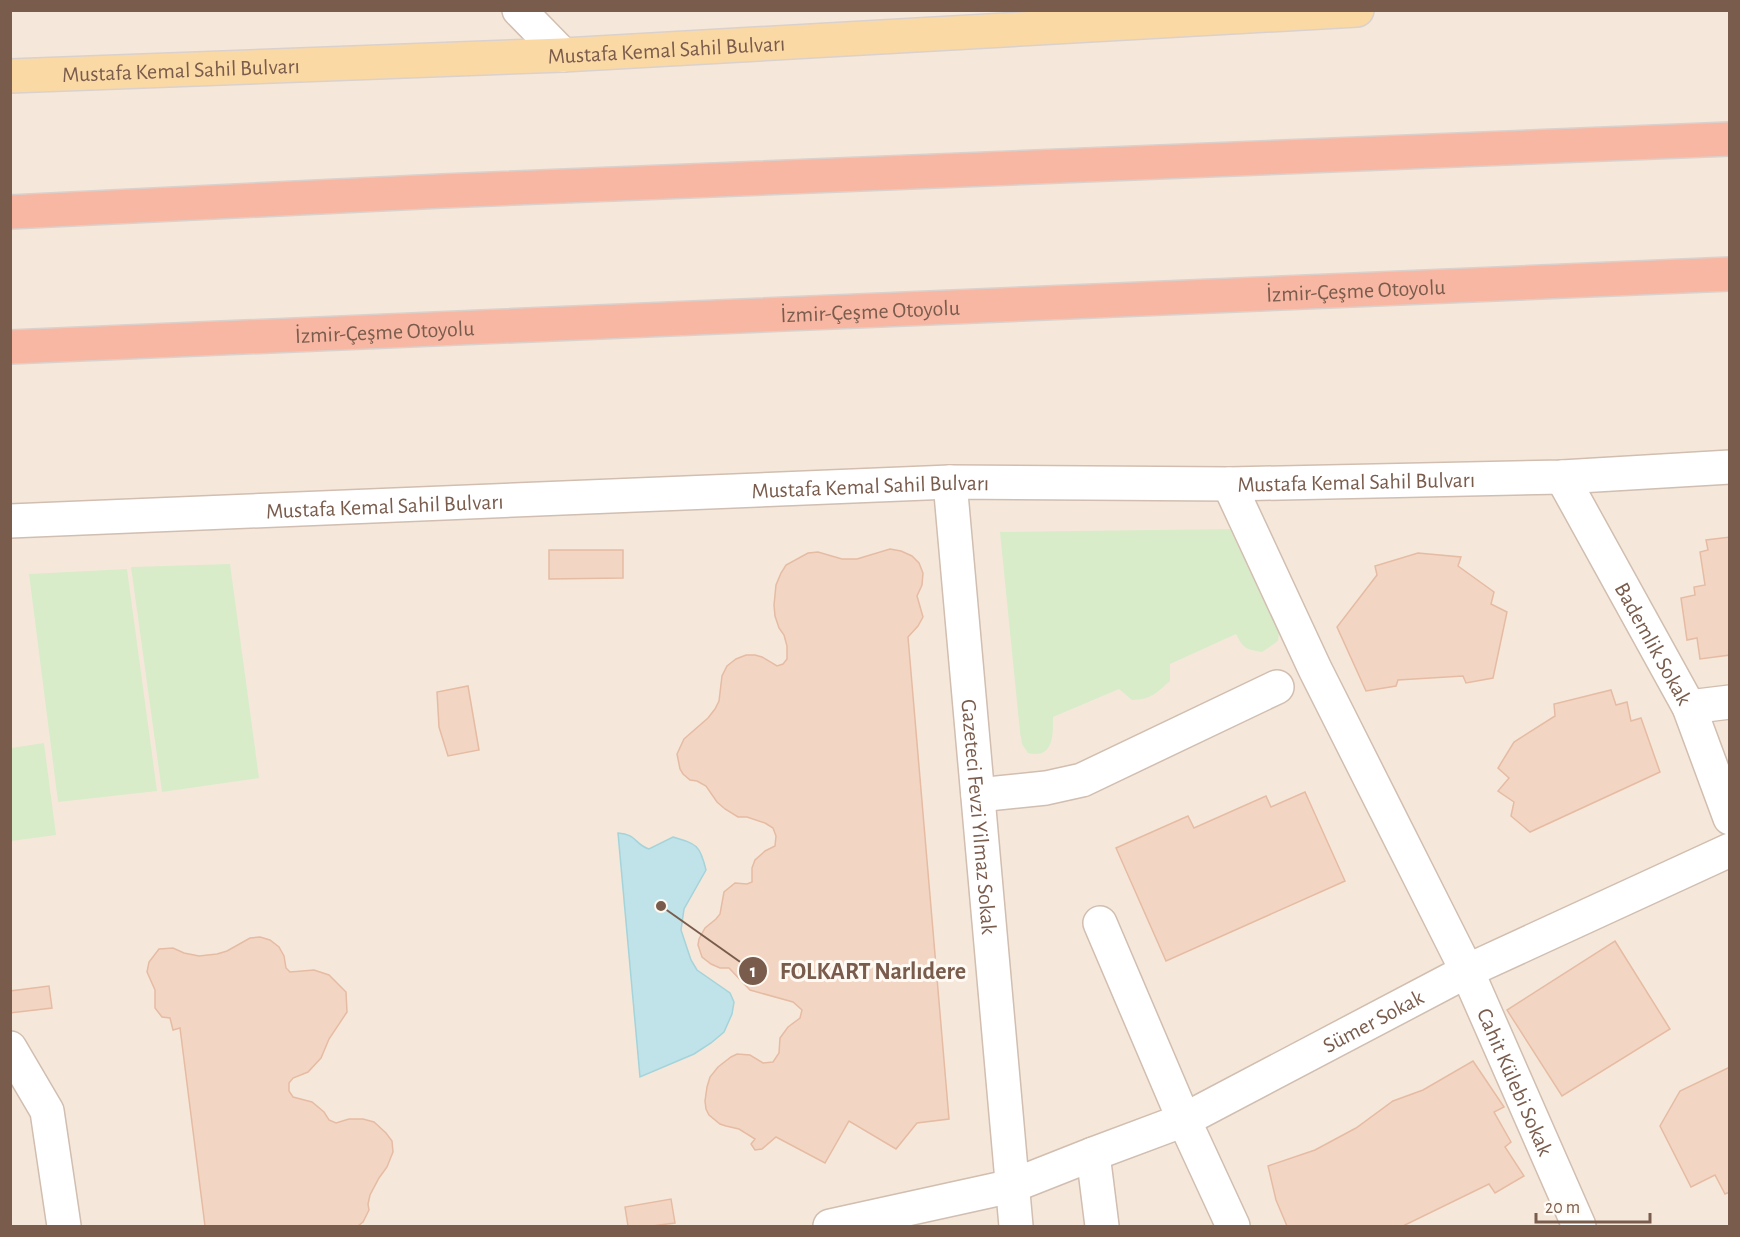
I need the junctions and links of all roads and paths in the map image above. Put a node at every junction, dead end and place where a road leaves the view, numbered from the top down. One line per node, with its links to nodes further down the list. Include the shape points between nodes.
1 (519, 10): 4 (street)
2 (1357, 10): 3 (main road, Mustafa Kemal Sahil Bulvarı)
3 (1289, 13): 4 (main road, Mustafa Kemal Sahil Bulvarı)
4 (563, 55): 5 (main road, Mustafa Kemal Sahil Bulvarı)
5 (10, 76)
6 (1730, 139): 7 (highway)
7 (10, 212)
8 (1730, 274): 9 (highway, İzmir-Çeşme Otoyolu)
9 (10, 347)
10 (1730, 467): 11 (street, Mustafa Kemal Sahil Bulvarı)
11 (1562, 477): 13 (street, Mustafa Kemal Sahil Bulvarı); 17 (street, Bademlik Sokak)
12 (950, 482): 13 (street, Mustafa Kemal Sahil Bulvarı); 14 (street, Mustafa Kemal Sahil Bulvarı); 18 (street, Gazeteci Fevzi Yilmaz Sokak)
13 (1229, 483): 22 (street, Cahit Külebi Sokak, via 1315,669)
14 (10, 521)
15 (1277, 687): 18 (street, via 1082,780)
16 (1730, 702): 17 (street)
17 (1689, 707): 19 (street, Bademlik Sokak)
18 (978, 795): 26 (street, Gazeteci Fevzi Yilmaz Sokak)
19 (1730, 818)
20 (1730, 850): 22 (street, Sümer Sokak)
21 (1100, 923): 24 (street)
22 (1467, 971): 24 (street, Sümer Sokak); 32 (street, Cahit Külebi Sokak)
23 (10, 1048): 27 (street, via 47,1111)
24 (1184, 1120): 25 (street, Sümer Sokak); 31 (street)
25 (1093, 1154): 26 (street, Sümer Sokak); 30 (street)
26 (1012, 1186): 28 (street, Sümer Sokak); 29 (street, Gazeteci Fevzi Yilmaz Sokak)
27 (64, 1227)
28 (830, 1227)
29 (1016, 1227)
30 (1102, 1227)
31 (1233, 1227)
32 (1579, 1227)

